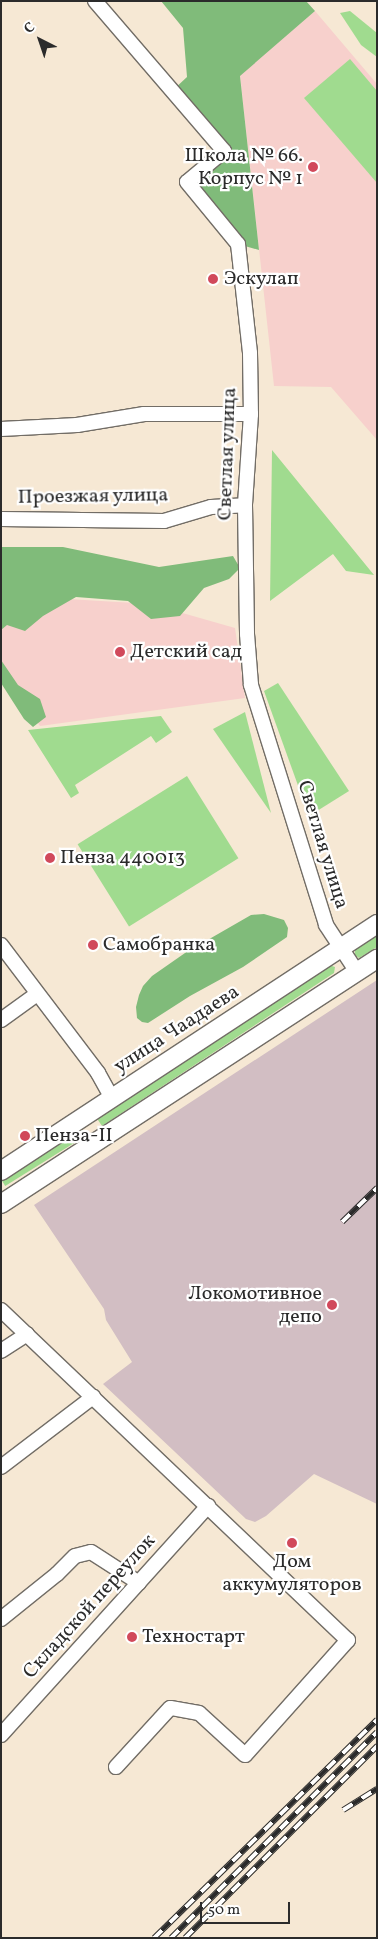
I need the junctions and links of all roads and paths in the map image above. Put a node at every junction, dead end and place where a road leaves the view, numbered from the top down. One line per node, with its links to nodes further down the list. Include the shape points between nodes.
1 (94, 1): 2 (street, Светлая улица, via 224,151 187,182 238,244 250,353)
2 (251, 414): 3 (street, via 144,414 77,425); 4 (street, Светлая улица)
3 (1, 429)
4 (245, 505): 5 (street, Проезжая улица, via 211,507 164,521); 8 (street, Светлая улица, via 251,685 326,926)
5 (1, 519)
6 (377, 924): 8 (main road, улица Чаадаева)
7 (1, 945): 11 (street)
8 (341, 948): 10 (street, Светлая улица); 13 (main road, улица Чаадаева)
9 (377, 959): 10 (main road)
10 (357, 972): 15 (main road)
11 (36, 994): 12 (street); 13 (street, via 98,1073)
12 (1, 1020)
13 (112, 1098): 14 (main road, улица Чаадаева)
14 (1, 1171)
15 (1, 1204)
16 (1, 1310): 17 (street)
17 (27, 1334): 18 (street); 19 (street)
18 (1, 1352)
19 (93, 1397): 20 (street); 21 (street)
20 (1, 1467)
21 (208, 1506): 22 (street, Складской переулок); 25 (street, via 348,1640 245,1755 199,1713 170,1708)
22 (139, 1583): 23 (street, via 91,1552 75,1556); 24 (street, Складской переулок)
23 (1, 1620)
24 (1, 1735)
25 (116, 1767)

